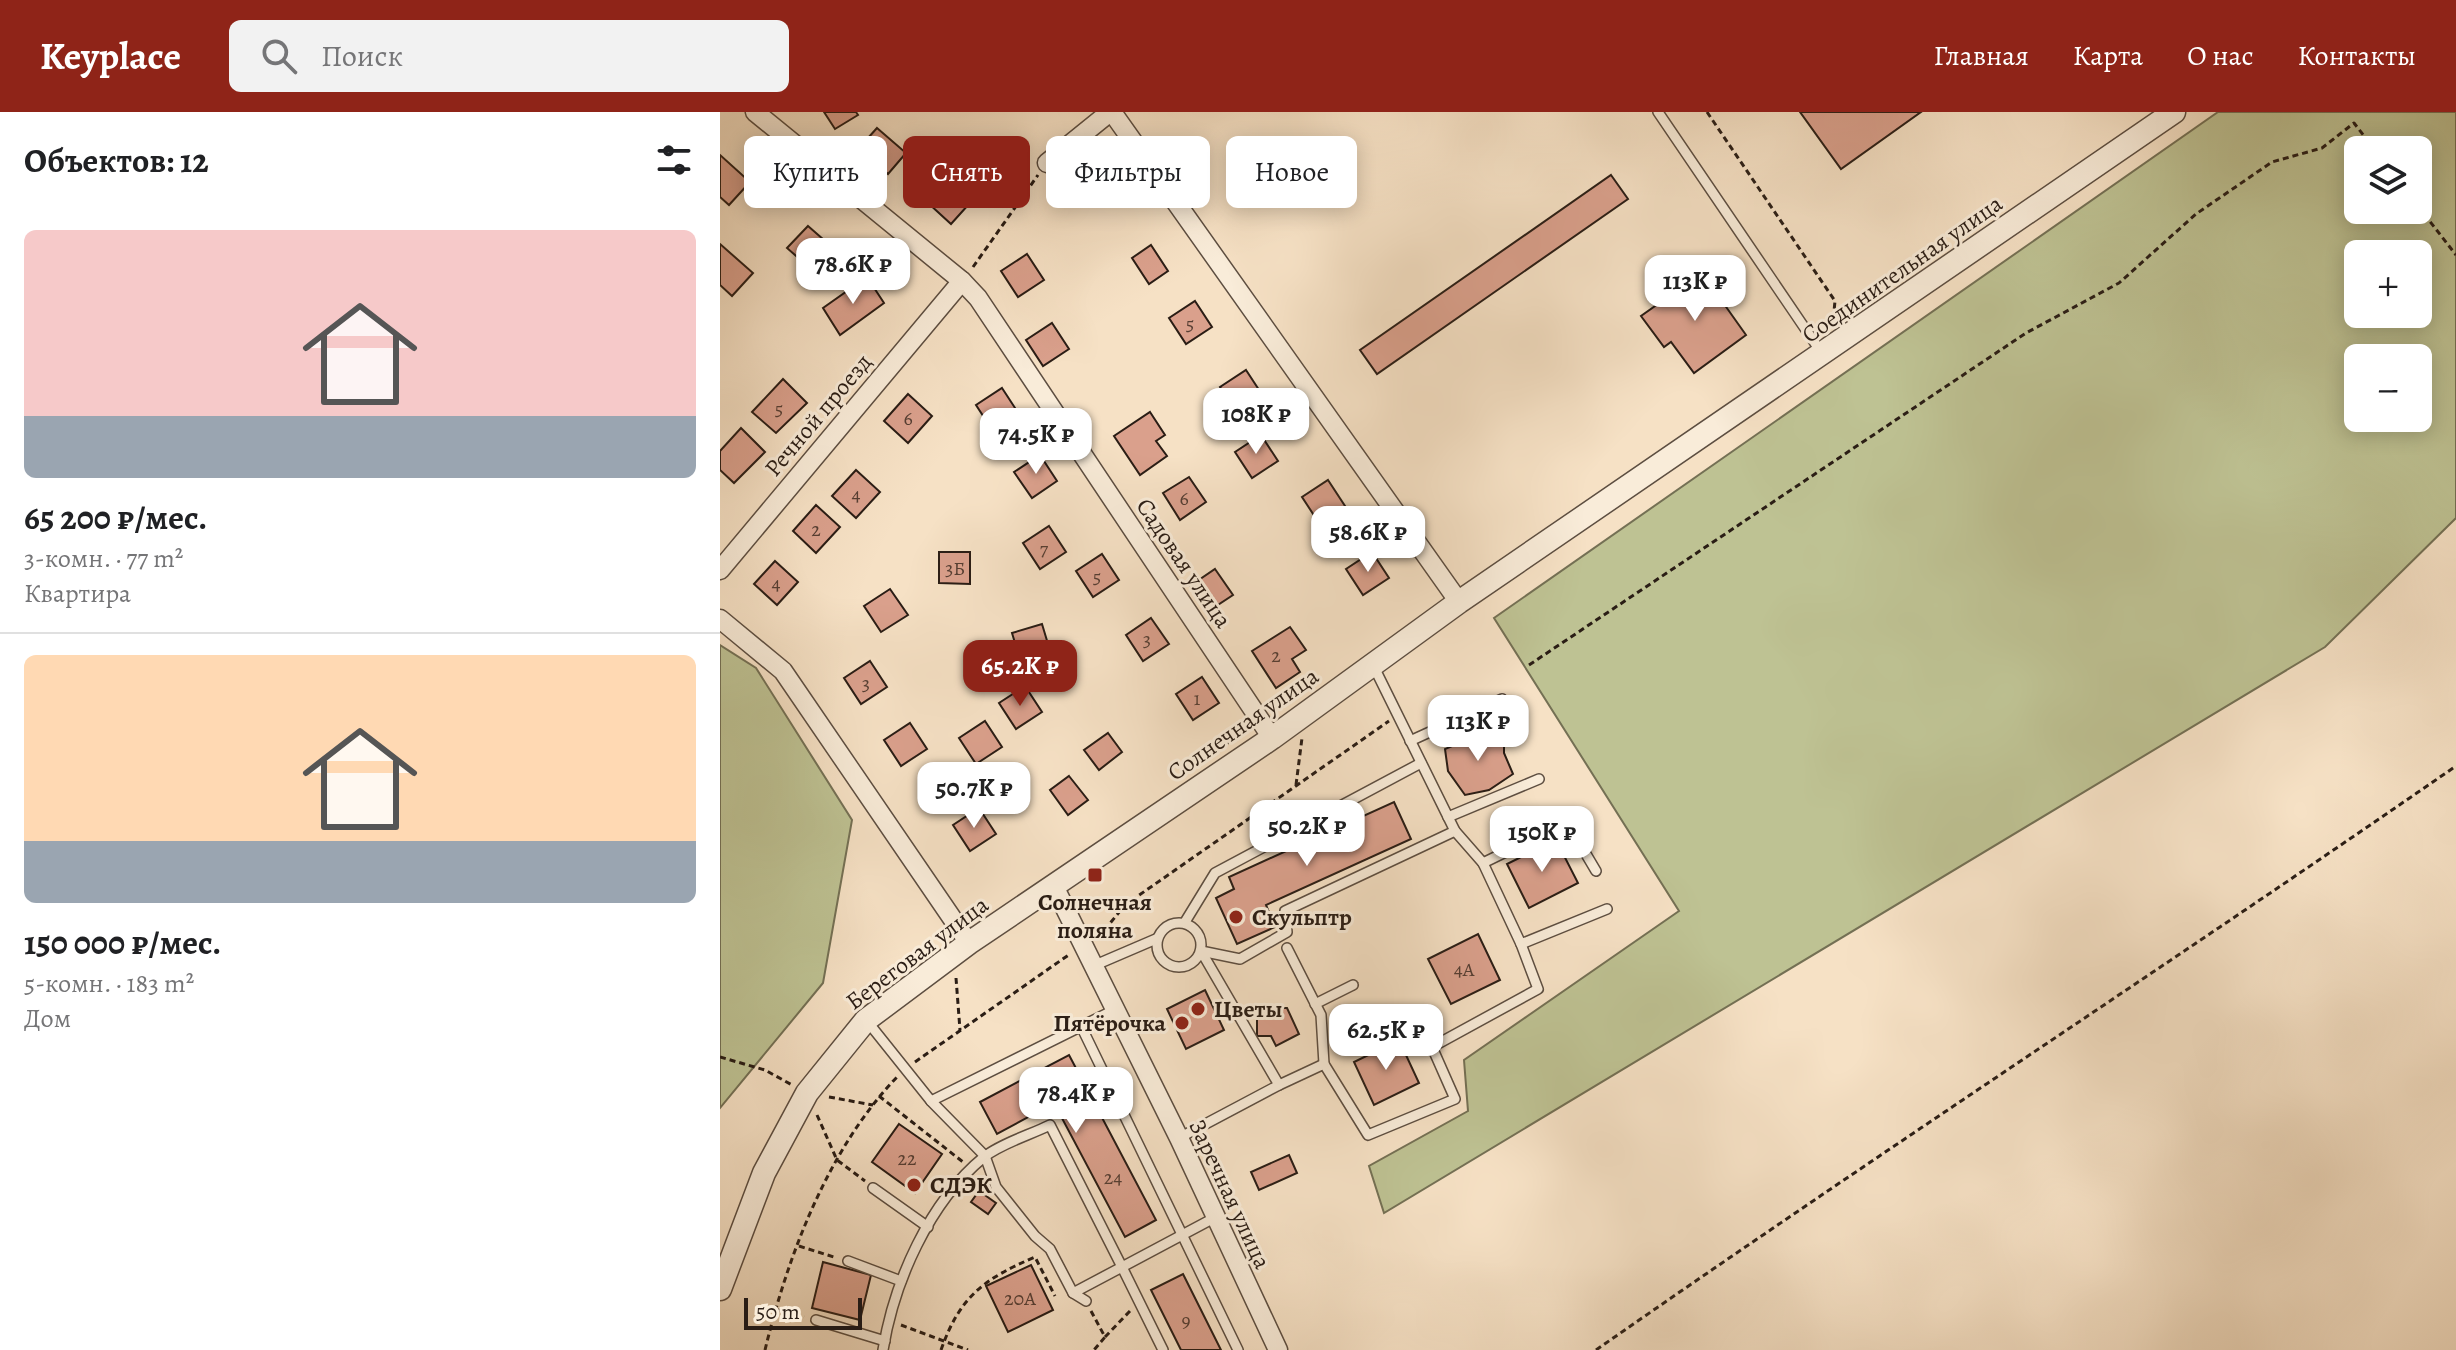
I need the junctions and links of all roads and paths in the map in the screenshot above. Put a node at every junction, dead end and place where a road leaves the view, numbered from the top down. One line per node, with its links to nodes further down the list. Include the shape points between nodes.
1 (755, 112): 11 (street, Садовая улица)
2 (1111, 112): 6 (street); 15 (street)
3 (1658, 112): 13 (lane)
4 (1707, 112): 12 (path, via 1835,301)
5 (2174, 112): 13 (street, Соединительная улица)
6 (1081, 136)
7 (2364, 136): 18 (path, via 2354,123 2322,148 2272,162 2196,214 2119,283 2026,333)
8 (1046, 164): 11 (path)
9 (2432, 224): 10 (path)
10 (2456, 255)
11 (962, 281): 14 (street, Речной проезд); 21 (street, Садовая улица)
12 (1833, 326)
13 (1823, 354): 15 (street, Соединительная улица)
14 (720, 570)
15 (1459, 602): 17 (street, Солнечная улица)
16 (720, 619): 37 (street, via 783,671)
17 (1373, 664): 19 (lane); 21 (street, Солнечная улица)
18 (1529, 665)
19 (1397, 715): 22 (lane); 34 (path, via 1125,905)
20 (1518, 730): 22 (lane, via 1502,699)
21 (1272, 738): 30 (street, Солнечная улица)
22 (1410, 741): 23 (lane)
23 (1421, 763): 26 (lane); 32 (lane, via 1215,873)
24 (2456, 766): 84 (path)
25 (1539, 779): 26 (lane)
26 (1448, 817): 27 (lane)
27 (1455, 831): 28 (lane); 38 (lane, via 1285,911 1287,932 1240,959)
28 (1483, 863): 29 (lane, via 1567,822); 35 (lane)
29 (1596, 871)
30 (1054, 886): 34 (street, Заречная улица); 37 (street, Береговая улица)
31 (1607, 909): 35 (lane)
32 (1185, 922): 33 (lane, via 1167,924); 38 (lane, via 1199,933)
33 (1156, 939): 38 (lane, via 1159,956 1173,967 1191,965); 39 (lane)
34 (1090, 941): 39 (street, Заречная улица); 45 (path)
35 (1521, 944): 47 (lane, via 1538,989 1432,1047 1455,1099 1368,1135)
36 (1287, 948): 41 (lane)
37 (961, 949): 43 (street, Береговая улица); 45 (path)
38 (1201, 951): 49 (lane)
39 (1093, 966): 42 (street, Заречная улица)
40 (1353, 985): 41 (lane)
41 (1315, 1004): 47 (lane, via 1321,1015)
42 (1114, 1010): 44 (lane); 54 (street, Заречная улица)
43 (866, 1020): 48 (lane); 50 (street, Береговая улица)
44 (1081, 1026): 52 (lane); 61 (lane)
45 (960, 1030): 48 (path)
46 (720, 1057): 50 (path, via 765,1070)
47 (1324, 1064): 49 (lane)
48 (905, 1069): 51 (path); 52 (lane)
49 (1279, 1085): 54 (lane)
50 (807, 1093): 53 (path); 56 (path); 66 (street, Береговая улица, via 764,1173)
51 (879, 1096): 53 (path); 57 (path)
52 (931, 1101): 55 (lane)
53 (873, 1105): 56 (path)
54 (1179, 1138): 59 (street, Заречная улица)
55 (985, 1156): 57 (lane); 64 (lane, via 1050,1125); 67 (lane, via 996,1187 1050,1249)
56 (837, 1160): 58 (path); 62 (path)
57 (973, 1169): 60 (lane)
58 (873, 1188): 60 (lane)
59 (1214, 1218): 61 (lane); 83 (street, Заречная улица)
60 (928, 1227): 65 (lane)
61 (1182, 1235): 64 (lane); 82 (lane)
62 (799, 1246): 63 (path); 71 (path)
63 (848, 1261): 65 (lane)
64 (1122, 1267): 67 (lane); 70 (lane)
65 (901, 1281): 73 (lane)
66 (720, 1289)
67 (1073, 1293): 69 (lane)
68 (1055, 1296): 75 (path, via 1035,1257 998,1273 970,1294)
69 (1086, 1301): 74 (path)
70 (1139, 1301): 74 (path); 81 (lane)
71 (775, 1309): 72 (path); 77 (path)
72 (816, 1320): 76 (lane)
73 (888, 1321): 75 (path); 76 (lane)
74 (1105, 1337): 80 (path)
75 (945, 1341): 78 (path); 79 (path)
76 (884, 1346)
77 (765, 1350)
78 (941, 1350)
79 (968, 1350)
80 (1094, 1350)
81 (1163, 1350)
82 (1238, 1350)
83 (1278, 1350)
84 (1596, 1350)

